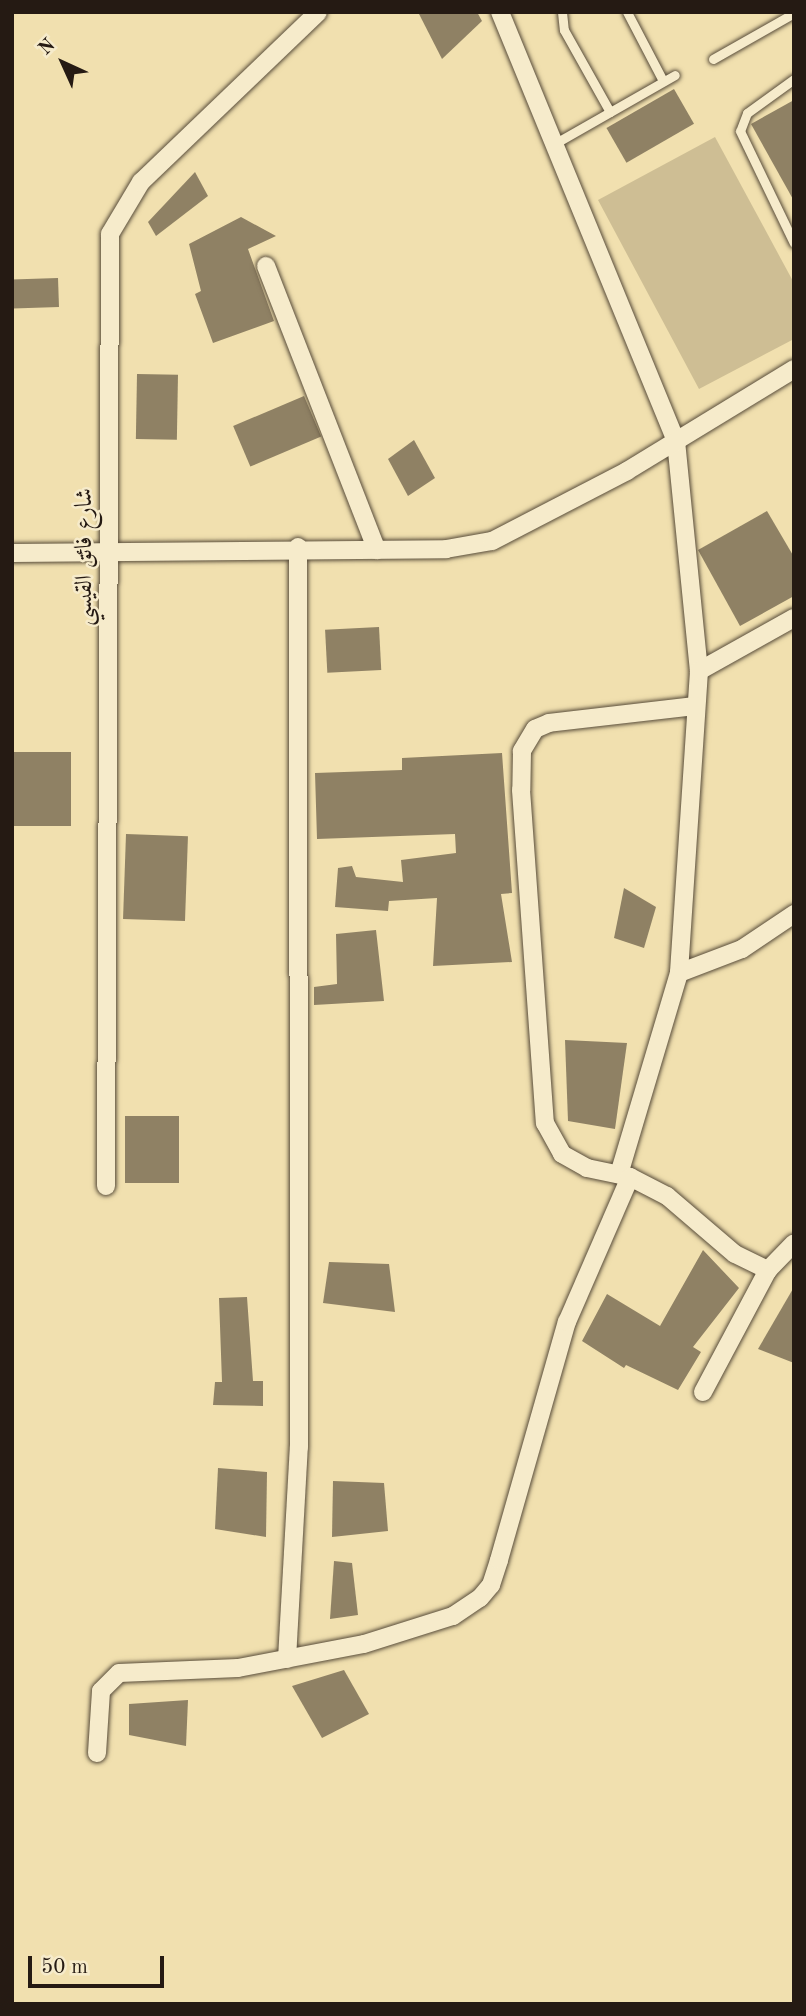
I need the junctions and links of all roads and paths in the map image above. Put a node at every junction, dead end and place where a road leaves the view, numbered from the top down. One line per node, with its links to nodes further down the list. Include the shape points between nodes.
1 (318, 12): 18 (street, شارع فائق القيسي, via 141,182 110,234)
2 (500, 12): 11 (street)
3 (562, 12): 10 (lane, via 564,30)
4 (627, 12): 9 (lane)
5 (794, 13): 6 (lane)
6 (713, 59)
7 (675, 75): 9 (lane)
8 (794, 79): 12 (lane, via 747,113 740,131)
9 (663, 81): 10 (lane)
10 (610, 112): 11 (lane)
11 (554, 144): 15 (street)
12 (794, 243)
13 (266, 266): 17 (street)
14 (794, 369): 15 (street)
15 (676, 441): 17 (street, via 538,520 492,541 446,549); 21 (street)
16 (298, 547): 17 (street); 18 (street); 30 (street, via 299,1447)
17 (377, 550)
18 (111, 552): 19 (street); 26 (street, شارع فائق القيسي)
19 (12, 553)
20 (794, 618): 21 (street)
21 (699, 671): 22 (street)
22 (695, 706): 24 (street); 25 (street, via 549,723 528,738 520,762 545,1123 562,1154 587,1168)
23 (794, 914): 24 (street, via 742,949)
24 (679, 973): 25 (street)
25 (625, 1176): 28 (street, via 674,1201 735,1254); 30 (street, via 547,1381 491,1585 469,1608 453,1616 364,1644)
26 (106, 1186)
27 (794, 1243): 28 (street)
28 (768, 1270): 29 (street)
29 (703, 1392)
30 (287, 1659): 31 (street, via 238,1668 119,1673 101,1691)
31 (97, 1753)

